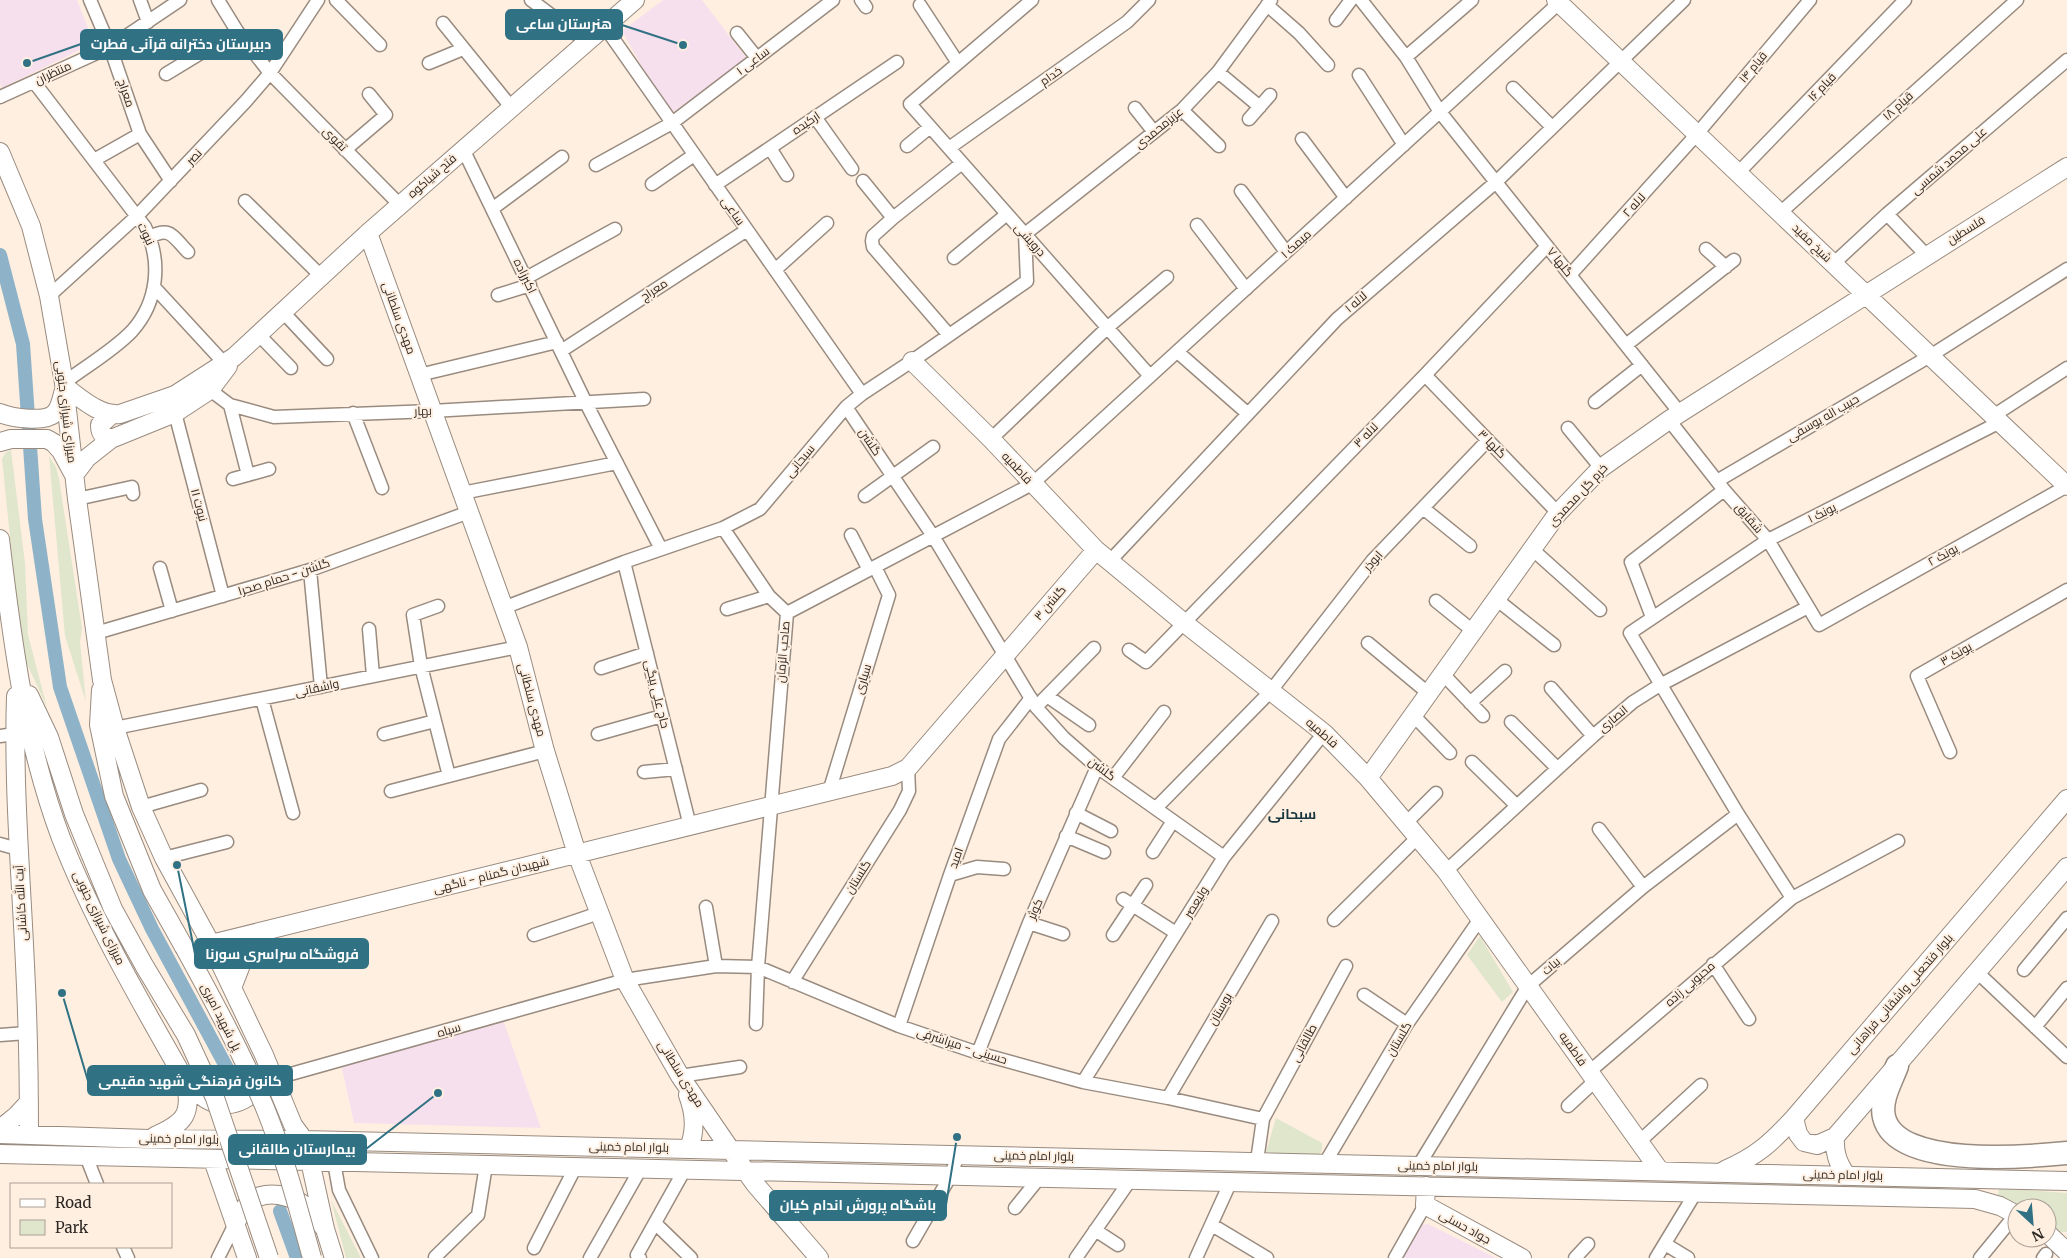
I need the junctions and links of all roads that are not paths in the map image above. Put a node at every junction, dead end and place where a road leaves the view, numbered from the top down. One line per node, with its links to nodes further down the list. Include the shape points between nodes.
1 (90, 0): 30 (street, معراج)
2 (140, 0): 23 (street)
3 (180, 0): 23 (street, منتظران)
4 (218, 0): 26 (street, تقوی)
5 (318, 0): 42 (street, نصر)
6 (336, 0): 29 (street)
7 (532, 0): 28 (street)
8 (635, 0): 25 (street, فتح شیاکوه)
9 (834, 0): 33 (street, ساعی ۱)
10 (1032, 0): 38 (street)
11 (1149, 0): 67 (street, خدام, via 1127,22)
12 (1351, 0): 22 (street)
13 (1361, 0): 32 (street, گلها ۷)
14 (1472, 0): 32 (street)
15 (1684, 0): 35 (street, لاله ۱)
16 (1810, 0): 61 (street, قیام ۱۴)
17 (1905, 0): 78 (street, قیام ۱۶)
18 (2017, 0): 90 (street, قیام ۱۸)
19 (1558, 2): 35 (street, شیخ مفید); 53 (street, میمک ۱)
20 (1269, 3): 39 (street); 40 (street, عزیزمحمدی)
21 (920, 5): 38 (street)
22 (1336, 20)
23 (148, 22): 30 (street, منتظران)
24 (443, 23): 31 (street)
25 (605, 27): 28 (street, فتح شیاکوه); 56 (street, ساعی)
26 (237, 31): 41 (street); 42 (street, تقوی)
27 (737, 33): 33 (street)
28 (587, 42): 49 (street, فتح شیاکوه)
29 (380, 45)
30 (110, 47): 44 (street, منتظران); 60 (street, معراج)
31 (463, 48): 37 (street); 49 (street)
32 (1406, 57): 53 (street, گلها ۷)
33 (756, 58): 56 (street, ساعی ۱)
34 (2067, 60): 92 (street, علی محمد شمسی)
35 (1620, 61): 58 (street, لاله ۱); 61 (street, شیخ مفید)
36 (897, 62): 54 (street, ارکیده)
37 (430, 63)
38 (958, 63): 57 (street, درویشی, via 910,104)
39 (1328, 65)
40 (1218, 72): 50 (street); 52 (street, عزیزمحمدی)
41 (166, 74)
42 (270, 74): 69 (street, تقوی); 80 (street, نصر)
43 (1358, 75): 63 (street)
44 (34, 82): 48 (street, منتظران); 73 (street, نبوت)
45 (1513, 88): 58 (street)
46 (369, 94): 69 (street, via 386,115)
47 (1270, 95): 50 (street)
48 (0, 97)
49 (511, 107): 68 (street, فتح شیاکوه)
50 (1260, 107): 55 (street)
51 (1135, 108): 59 (street)
52 (1182, 110): 59 (street, عزیزمحمدی); 65 (street)
53 (1440, 112): 63 (street, میمک ۱); 82 (street, گلها ۷)
54 (815, 117): 66 (street, ارکیده); 77 (street)
55 (1249, 119)
56 (672, 123): 71 (street, ساعی); 75 (street, ساعی ۱)
57 (930, 127): 64 (street); 67 (street, درویشی)
58 (1552, 127): 82 (street, لاله ۱)
59 (1154, 132): 100 (street, عزیزمحمدی)
60 (140, 134): 73 (street); 80 (street, معراج)
61 (1697, 134): 78 (street, شیخ مفید); 111 (street, لاله ۲)
62 (1302, 140): 86 (street)
63 (1404, 145): 86 (street, میمک ۱)
64 (907, 146)
65 (1219, 146)
66 (770, 148): 79 (street); 84 (street, ارکیده)
67 (948, 148): 74 (street, درویشی)
68 (463, 149): 88 (street, فتح شیاکوه); 89 (street, اکبرزاده)
69 (345, 150): 88 (street, تقوی)
70 (0, 152): 119 (street, میرزای شیرازی جنوبی, via 31,226)
71 (694, 155): 83 (street); 84 (street, ساعی)
72 (562, 157): 89 (street)
73 (94, 160): 93 (street, نبوت)
74 (962, 164): 91 (street, درویشی); 94 (street)
75 (596, 165)
76 (2067, 167): 106 (street, فلسطین)
77 (852, 169)
78 (1738, 173): 90 (street, شیخ مفید)
79 (788, 175)
80 (171, 181): 93 (street, نصر)
81 (863, 182): 94 (street)
82 (1496, 182): 102 (street, گلها ۷); 148 (street, لاله ۱, via 1337,319)
83 (652, 184)
84 (716, 185): 98 (street, ساعی)
85 (1241, 191): 105 (street)
86 (1346, 198): 105 (street, میمک ۱)
87 (244, 201): 112 (street)
88 (400, 205): 99 (street, فتح شیاکوه)
89 (492, 208): 114 (street, اکبرزاده)
90 (1780, 213): 108 (street, شیخ مفید)
91 (1007, 214): 100 (street, درویشی); 107 (street)
92 (1887, 214): 106 (street); 108 (street, علی محمد شمسی)
93 (137, 216): 101 (street, نبوت); 119 (street, نصر)
94 (892, 218): 123 (street, via 873,236 874,248)
95 (827, 223): 110 (street)
96 (1197, 225): 116 (street)
97 (615, 229): 114 (street)
98 (747, 230): 110 (street, ساعی); 125 (street, معراج)
99 (368, 233): 112 (street, فتح شیاکوه); 134 (street, مهدی سلطانی)
100 (1025, 234): 121 (street, درویشی); 123 (street, سبحانی, via 1027,280)
101 (150, 236): 104 (street, via 168,232); 115 (street, نبوت, via 156,261)
102 (1547, 246): 111 (street, گلها ۷); 135 (street, لاله ۳)
103 (1706, 249): 124 (street, via 1730,264)
104 (188, 252)
105 (1286, 252): 116 (street, میمک ۱)
106 (1926, 255): 118 (street, فلسطین)
107 (954, 258)
108 (1833, 264): 118 (street, شیخ مفید)
109 (2067, 269): 127 (street, حبیب اله یوسفی)
110 (775, 270): 139 (street, ساعی)
111 (1570, 275): 124 (street, گلها ۷)
112 (321, 276): 120 (street, فتح شیاکوه)
113 (1167, 277): 121 (street)
114 (528, 282): 117 (street); 125 (street, اکبرزاده)
115 (154, 287): 129 (street); 137 (street, نبوت, via 146,311 131,332)
116 (1246, 289): 136 (street, میمک ۱)
117 (498, 295)
118 (1866, 295): 127 (street, شیخ مفید); 151 (street, خرم گل محمدی)
119 (49, 296): 137 (street, میرزای شیرازی جنوبی)
120 (283, 312): 122 (street, فتح شیاکوه); 128 (street)
121 (1108, 327): 136 (street, درویشی); 154 (street)
122 (258, 335): 129 (street, فتح شیاکوه); 132 (street)
123 (949, 335): 130 (street, سبحانی)
124 (1626, 345): 131 (street, گلها ۷)
125 (559, 346): 134 (street, معراج); 142 (street, اکبرزاده)
126 (1182, 355): 148 (street)
127 (1930, 356): 152 (street, شیخ مفید); 167 (street, حبیب اله یوسفی)
128 (328, 359)
129 (229, 361): 138 (street, فتح شیاکوه); 150 (street, فتح شیاکوه, via 176,395)
130 (912, 362): 139 (street, سبحانی); 154 (street, فاطمیه)
131 (1642, 366): 141 (street); 151 (street, گلها ۷)
132 (291, 368)
133 (2067, 368): 152 (street, پونک ۱)
134 (420, 375): 145 (street, مهدی سلطانی)
135 (1425, 375): 157 (street, گلها ۳); 204 (street, لاله ۳)
136 (1150, 376): 166 (street, میمک ۱)
137 (64, 385): 149 (street, via 58,408 47,418); 150 (street, via 92,406); 162 (street, میرزای شیرازی جنوبی)
138 (210, 390): 143 (street, بهار); 146 (street, فتح شیاکوه)
139 (862, 394): 144 (street, سبحانی)
140 (644, 399): 142 (street, بهار)
141 (1595, 402)
142 (586, 403): 145 (street, بهار); 159 (street)
143 (230, 405): 147 (street, بهار, via 274,417); 163 (street)
144 (846, 407): 164 (street, گلشن); 177 (street, سبحانی, via 760,509)
145 (432, 411): 147 (street, بهار); 170 (street, مهدی سلطانی)
146 (176, 413): 156 (street, فتح شیاکوه); 192 (street, نبوت ۱۱)
147 (353, 413): 169 (street)
148 (1247, 413): 187 (street, لاله ۱)
149 (6, 415)
150 (111, 415): 156 (street, via 100,425 100,432)
151 (1674, 416): 161 (street, خرم گل محمدی); 167 (street, شقایق)
152 (1996, 419): 168 (street, شیخ مفید); 181 (street, پونک ۱)
153 (1568, 428): 161 (street)
154 (991, 439): 166 (street, فاطمیه)
155 (6, 440): 162 (street, via 47,439 61,451)
156 (111, 440): 162 (street, فتح شیاکوه, via 87,458)
157 (1488, 440): 174 (street, ابوذر); 176 (street, گلها ۳)
158 (933, 447): 164 (street)
159 (617, 463): 170 (street); 183 (street)
160 (269, 468): 163 (street)
161 (1600, 468): 176 (street, خرم گل محمدی)
162 (74, 474): 173 (street, میرزای شیرازی جنوبی)
163 (248, 475): 165 (street)
164 (892, 476): 172 (street); 179 (street, گلشن)
165 (233, 479)
166 (1032, 484): 179 (street, صاحب الزمان); 185 (street, فاطمیه)
167 (1721, 486): 181 (street, شقایق); 203 (street, حبیب اله یوسفی, via 1631,562)
168 (2067, 486): 206 (street, پونک ۲)
169 (382, 488)
170 (462, 493): 175 (street, مهدی سلطانی)
171 (133, 494): 173 (street, via 132,487)
172 (865, 496)
173 (77, 499): 209 (street, میرزای شیرازی جنوبی)
174 (1423, 508): 182 (street); 227 (street, ابوذر, via 1372,562)
175 (469, 512): 190 (street, گلشن - حمام صحرا); 198 (street, مهدی سلطانی)
176 (1558, 513): 184 (street, خرم گل محمدی)
177 (723, 528): 183 (street, سبحانی); 193 (street)
178 (851, 535): 189 (street, سیاری)
179 (933, 536): 189 (street, صاحب الزمان); 216 (street, گلشن)
180 (0, 539): 205 (street, میرزای شیرازی جنوبی)
181 (1768, 540): 197 (street, شقایق); 203 (street, پونک ۱)
182 (1470, 546)
183 (661, 549): 186 (street, سبحانی)
184 (1532, 549): 194 (street, خرم گل محمدی); 200 (street)
185 (1096, 550): 187 (street, فاطمیه); 216 (street, گلشن ۳)
186 (624, 562): 198 (street, سبحانی); 215 (street, حاج علی بیگی)
187 (1109, 562): 204 (street, فاطمیه)
188 (160, 568): 201 (street)
189 (872, 569): 202 (street, صاحب الزمان); 260 (street, سیاری, via 889,595)
190 (310, 570): 192 (street, گلشن - حمام صحرا); 225 (street)
191 (2067, 590): 247 (street, پونک ۳, via 1917,676)
192 (223, 596): 201 (street, گلشن - حمام صحرا)
193 (769, 596): 199 (street); 202 (street)
194 (1496, 599): 208 (street, خرم گل محمدی); 211 (street)
195 (1436, 600): 208 (street)
196 (438, 606): 217 (street, via 413,615)
197 (1808, 607): 206 (street, شقایق); 224 (street, انصاری)
198 (503, 608): 212 (street, مهدی سلطانی)
199 (727, 609)
200 (1600, 610)
201 (172, 611): 209 (street, گلشن - حمام صحرا)
202 (786, 614): 263 (street, صاحب الزمان)
203 (1652, 617): 224 (street, پونک ۱, via 1630,633)
204 (1183, 622): 214 (street, لاله ۳, via 1146,662); 227 (street, فاطمیه)
205 (5, 625): 219 (street, میرزای شیرازی جنوبی)
206 (1819, 625)
207 (369, 628): 222 (street)
208 (1473, 631): 221 (street, خرم گل محمدی)
209 (96, 633): 223 (street, میرزای شیرازی جنوبی)
210 (1368, 643): 228 (street)
211 (1554, 645)
212 (518, 647): 217 (street, واشقانی); 246 (street, مهدی سلطانی)
213 (1094, 648): 229 (street, امید)
214 (1129, 650)
215 (647, 654): 218 (street); 235 (street, حاج علی بیگی)
216 (1005, 655): 231 (street, گلشن); 251 (street)
217 (421, 666): 222 (street, واشقانی); 237 (street)
218 (600, 668)
219 (17, 670): 244 (street, آیت الله کاشانی); 335 (street, میرزای شیرازی جنوبی, via 37,765 61,838 93,912); 398 (street, میرزای شیرازی جنوبی, bridge, via 49,736 74,814 113,909 186,1035 215,1098)
220 (1505, 671): 232 (street)
221 (1442, 673): 228 (street, خرم گل محمدی); 232 (street)
222 (373, 676): 225 (street, واشقانی)
223 (102, 680): 240 (street, میرزای شیرازی جنوبی); 307 (street, میرزای شیرازی جنوبی, via 99,726 114,796 152,890)
224 (1660, 685): 245 (street, انصاری, via 1633,702); 269 (street)
225 (321, 687): 230 (street, واشقانی)
226 (1552, 688): 245 (street)
227 (1270, 692): 241 (street, فاطمیه); 266 (street, ابوذر)
228 (1428, 692): 234 (street, خرم گل محمدی)
229 (1047, 696): 231 (street, امید); 239 (street)
230 (262, 699): 240 (street, واشقانی); 267 (street)
231 (1033, 702): 250 (street, گلشن, via 1064,738); 289 (street, امید, via 999,739)
232 (1470, 703): 236 (street)
233 (1164, 712): 256 (street)
234 (1412, 714): 248 (street); 257 (street, خرم گل محمدی)
235 (662, 716): 243 (street); 253 (street, حاج علی بیگی)
236 (1483, 716)
237 (435, 721): 242 (street); 255 (street)
238 (1511, 722): 252 (street)
239 (1088, 725)
240 (115, 728): 265 (street, میرزای شیرازی جنوبی)
241 (1324, 733): 257 (street, فاطمیه); 284 (street, ولیعصر)
242 (384, 734)
243 (598, 734)
244 (7, 735): 280 (street, آیت الله کاشانی)
245 (1593, 736): 252 (street, انصاری)
246 (545, 751): 255 (street); 283 (street, مهدی سلطانی)
247 (1950, 752)
248 (1450, 753)
249 (1472, 762): 264 (street)
250 (1098, 767): 256 (street, گلشن); 268 (street, کوثر)
251 (908, 768): 260 (street, via 892,776); 315 (street, گلستان, via 909,792 900,810)
252 (1557, 768): 264 (street, انصاری)
253 (676, 769): 254 (street); 272 (street, حاج علی بیگی)
254 (644, 772)
255 (449, 776): 259 (street)
256 (1113, 778): 266 (street, گلشن)
257 (1368, 778): 271 (street, فاطمیه)
258 (201, 790): 265 (street)
259 (391, 791)
260 (828, 792): 263 (street)
261 (1436, 793): 271 (street)
262 (2067, 799): 342 (street, بلوار فتحعلی واشقانی فراهانی)
263 (771, 806): 272 (street, شهیدان گمنام - ناگهی); 311 (street, صاحب الزمان)
264 (1517, 806): 288 (street, انصاری)
265 (141, 807): 285 (street, میرزای شیرازی جنوبی)
266 (1156, 808): 270 (street, گلشن)
267 (293, 813)
268 (1076, 813): 274 (street); 275 (street, کوثر)
269 (1738, 814): 291 (street, بیات); 292 (street)
270 (1173, 821): 282 (street); 284 (street, گلشن)
271 (1407, 822): 276 (street, فاطمیه)
272 (690, 826): 283 (street, شهیدان گمنام - ناگهی)
273 (1599, 829): 291 (street)
274 (1111, 830)
275 (1066, 836): 281 (street); 300 (street, کوثر)
276 (1418, 838): 288 (street, فاطمیه); 298 (street)
277 (1898, 841): 292 (street, محبوبی زاده)
278 (227, 842): 285 (street)
279 (0, 844): 280 (street)
280 (18, 849): 325 (street, آیت الله کاشانی)
281 (1104, 852)
282 (1153, 852)
283 (577, 854): 295 (street, مهدی سلطانی); 302 (street, شهیدان گمنام - ناگهی)
284 (1224, 857): 301 (street, ولیعصر)
285 (164, 858): 306 (street, میرزای شیرازی جنوبی)
286 (2067, 867): 313 (street)
287 (1004, 870): 289 (street, via 977,867)
288 (1446, 871): 297 (street, فاطمیه)
289 (950, 875): 323 (street, امید)
290 (1146, 885): 293 (street)
291 (1643, 887): 316 (street, بیات)
292 (1792, 898): 308 (street, محبوبی زاده)
293 (1128, 902): 301 (street); 305 (street)
294 (706, 907): 309 (street)
295 (598, 913): 304 (street); 314 (street, مهدی سلطانی)
296 (2067, 918): 312 (street)
297 (1480, 919): 316 (street, فاطمیه); 322 (street, گلستان)
298 (1334, 920)
299 (1272, 921): 338 (street, بوستان)
300 (1029, 923): 303 (street); 327 (street, کوثر)
301 (1176, 933): 336 (street, ولیعصر)
302 (254, 934): 306 (street, شهیدان گمنام - ناگهی); 317 (street)
303 (1063, 934)
304 (534, 935)
305 (1113, 935)
306 (211, 944): 317 (street, میرزای شیرازی جنوبی)
307 (184, 948): 399 (street, پل شهید امیری, bridge, via 224,1021 265,1109 290,1177)
308 (1713, 964): 320 (street); 333 (street, محبوبی زاده)
309 (716, 966): 311 (street, حسینی - میراشرفی); 314 (street, حسینی - میراشرفی)
310 (1346, 966): 343 (street, طالقانی)
311 (758, 967): 315 (street, حسینی - میراشرفی); 321 (street, صاحب الزمان)
312 (2024, 970)
313 (1977, 972): 324 (street); 330 (street)
314 (625, 980): 332 (street, مهدی سلطانی); 334 (street, سپاه)
315 (792, 982): 323 (street, حسینی - میراشرفی)
316 (1528, 986): 333 (street, فاطمیه); 365 (street, بیات)
317 (232, 988): 328 (street, میرزای شیرازی جنوبی)
318 (2067, 988): 324 (street)
319 (1364, 995): 322 (street)
320 (1750, 1019)
321 (756, 1024)
322 (1407, 1024): 363 (street, گلستان)
323 (899, 1026): 327 (street, حسینی - میراشرفی)
324 (2035, 1027): 329 (street)
325 (27, 1033): 326 (street); 339 (street, آیت الله کاشانی)
326 (0, 1035)
327 (978, 1053): 336 (street, حسینی - میراشرفی)
328 (264, 1055): 334 (street, میرزای شیرازی جنوبی); 335 (street, via 260,1081 251,1095 238,1103 220,1105 210,1102)
329 (2067, 1057)
330 (1897, 1066): 347 (street); 354 (highway, via 1885,1098 1884,1119 1898,1137 1913,1146 1949,1155 2022,1157)
331 (740, 1067): 332 (street)
332 (680, 1076): 352 (street, via 694,1114 693,1138); 353 (street, مهدی سلطانی)
333 (1592, 1076): 341 (street, محبوبی زاده); 351 (street, فاطمیه)
334 (273, 1079): 340 (street, میرزای شیرازی جنوبی)
335 (185, 1080): 348 (street, میرزای شیرازی جنوبی, via 188,1096 180,1122)
336 (1083, 1082): 338 (street, حسینی - میراشرفی)
337 (1701, 1085): 351 (street)
338 (1168, 1098): 343 (street, حسینی - میراشرفی)
339 (29, 1102): 344 (street); 346 (street, آیت الله کاشانی)
340 (283, 1102): 349 (street); 350 (street, میرزای شیرازی جنوبی)
341 (1568, 1106)
342 (1794, 1118): 347 (street, via 1804,1142 1817,1146); 371 (street, بلوار فتحعلی واشقانی فراهانی, via 1769,1145)
343 (1263, 1119): 361 (street)
344 (0, 1129)
345 (0, 1134): 346 (street, بلوار امام خمینی)
346 (30, 1135): 348 (street, بلوار امام خمینی)
347 (1835, 1137): 373 (street, via 1838,1163)
348 (149, 1139): 349 (street, بلوار امام خمینی)
349 (268, 1140): 350 (street, بلوار امام خمینی); 359 (street)
350 (304, 1140): 352 (street, بلوار امام خمینی)
351 (1640, 1141): 370 (street, فاطمیه)
352 (689, 1148): 353 (street, بلوار امام خمینی)
353 (730, 1149): 356 (street, بلوار امام خمینی); 369 (street, مهدی سلطانی)
354 (2067, 1153)
355 (0, 1154): 357 (street, بلوار امام خمینی)
356 (958, 1154): 361 (street, بلوار امام خمینی); 372 (street)
357 (86, 1156): 358 (street, بلوار امام خمینی); 378 (street)
358 (213, 1160): 359 (street, بلوار امام خمینی); 385 (street)
359 (244, 1160): 360 (street, بلوار امام خمینی)
360 (310, 1161): 362 (street, بلوار امام خمینی); 388 (street)
361 (1257, 1161): 363 (street, بلوار امام خمینی)
362 (334, 1162): 364 (street, بلوار امام خمینی); 401 (street, via 339,1190)
363 (1325, 1163): 365 (street, بلوار امام خمینی)
364 (486, 1165): 366 (street, بلوار امام خمینی); 395 (street, via 478,1215)
365 (1420, 1165): 370 (street, بلوار امام خمینی)
366 (575, 1168): 367 (street, بلوار امام خمینی); 394 (street)
367 (641, 1168): 368 (street, بلوار امام خمینی); 402 (street)
368 (686, 1169): 369 (street, بلوار امام خمینی); 384 (street)
369 (746, 1170): 372 (street, بلوار امام خمینی); 405 (street, مهدی سلطانی)
370 (1660, 1171): 371 (street, بلوار امام خمینی)
371 (1720, 1172): 373 (street, بلوار امام خمینی)
372 (951, 1175): 374 (street, بلوار امام خمینی); 390 (street)
373 (1846, 1175): 377 (street, بلوار امام خمینی)
374 (1040, 1177): 375 (street, بلوار امام خمینی); 382 (street)
375 (1131, 1179): 376 (street, بلوار امام خمینی); 389 (street)
376 (1231, 1181): 379 (street, بلوار امام خمینی); 386 (street)
377 (2067, 1181)
378 (97, 1183)
379 (1426, 1186): 380 (street, بلوار امام خمینی); 381 (street, جواد حسنی)
380 (1696, 1192): 383 (street, بلوار امام خمینی, via 1975,1199); 392 (street)
381 (1425, 1205): 409 (street); 410 (street, جواد حسنی)
382 (1015, 1208)
383 (2007, 1210)
384 (655, 1223): 403 (street, via 637,1254); 404 (street)
385 (235, 1224): 388 (street, via 254,1199 278,1194 304,1205); 396 (street); 397 (street)
386 (1212, 1225): 407 (street); 408 (street)
387 (2007, 1225): 414 (street)
388 (325, 1229): 400 (street)
389 (1095, 1230): 393 (street); 406 (street)
390 (913, 1241)
391 (1588, 1244): 411 (street)
392 (1665, 1244): 412 (street); 413 (street)
393 (1118, 1245)
394 (534, 1248)
395 (435, 1257)
396 (218, 1258)
397 (247, 1258)
398 (269, 1258)
399 (312, 1258)
400 (334, 1258)
401 (372, 1258)
402 (590, 1258)
403 (640, 1258)
404 (691, 1258)
405 (819, 1258)
406 (1076, 1258)
407 (1196, 1258)
408 (1267, 1258)
409 (1395, 1258)
410 (1522, 1258)
411 (1575, 1258)
412 (1656, 1258)
413 (1688, 1258)
414 (1980, 1258)

